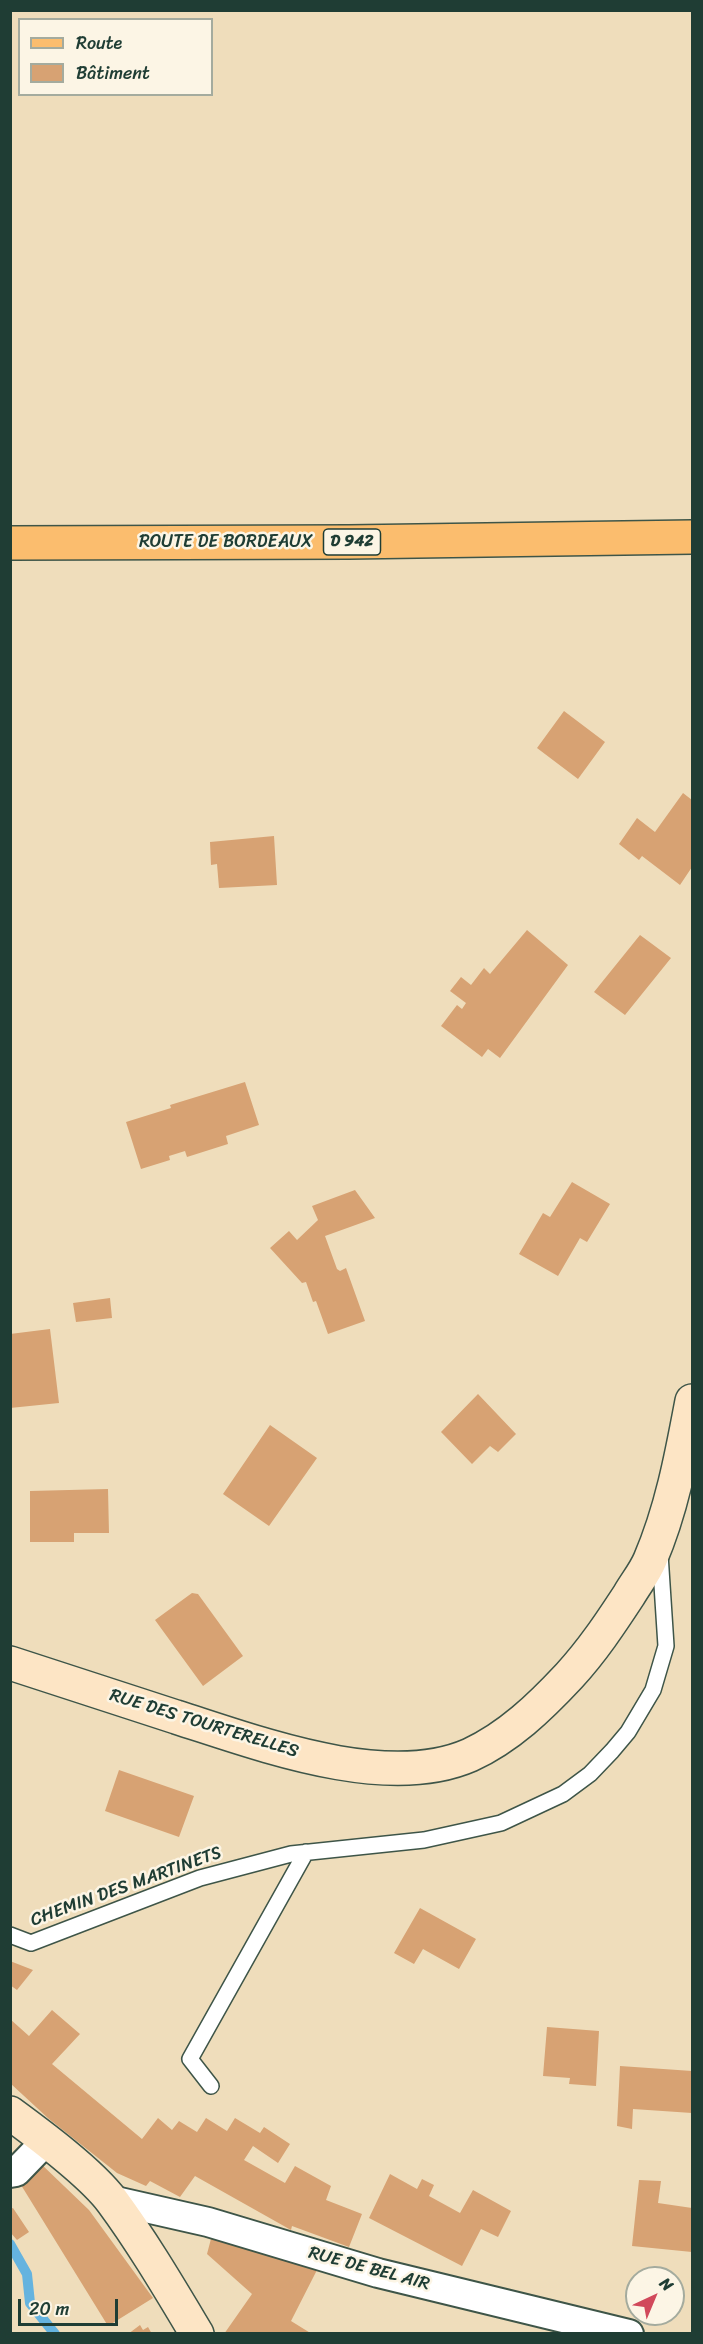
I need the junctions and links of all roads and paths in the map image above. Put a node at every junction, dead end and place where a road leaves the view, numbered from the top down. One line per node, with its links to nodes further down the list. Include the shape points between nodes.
1 (693, 537): 2 (main road, ROUTE DE BORDEAUX / D 942)
2 (10, 543)
3 (693, 1401): 4 (main road, RUE DES TOURTERELLES, via 679,1469)
4 (658, 1537): 5 (main road, RUE DES TOURTERELLES, via 649,1562 593,1650 541,1706 507,1734 469,1755 443,1763 370,1767 280,1751); 6 (lane, CHEMIN DES MARTINETS, via 666,1646 653,1690 628,1732 590,1774 563,1794 501,1823 424,1840)
5 (10, 1663)
6 (306, 1852): 7 (lane, CHEMIN DES MARTINETS, via 200,1878 31,1942); 8 (lane, via 190,2059)
7 (10, 1935)
8 (211, 2086)
9 (10, 2113): 10 (main road)
10 (46, 2141): 11 (street, via 16,2172); 12 (main road)
11 (10, 2173)
12 (111, 2200): 13 (main road); 14 (street, RUE DE BEL AIR, via 208,2222 378,2273)
13 (197, 2334)
14 (629, 2334)

